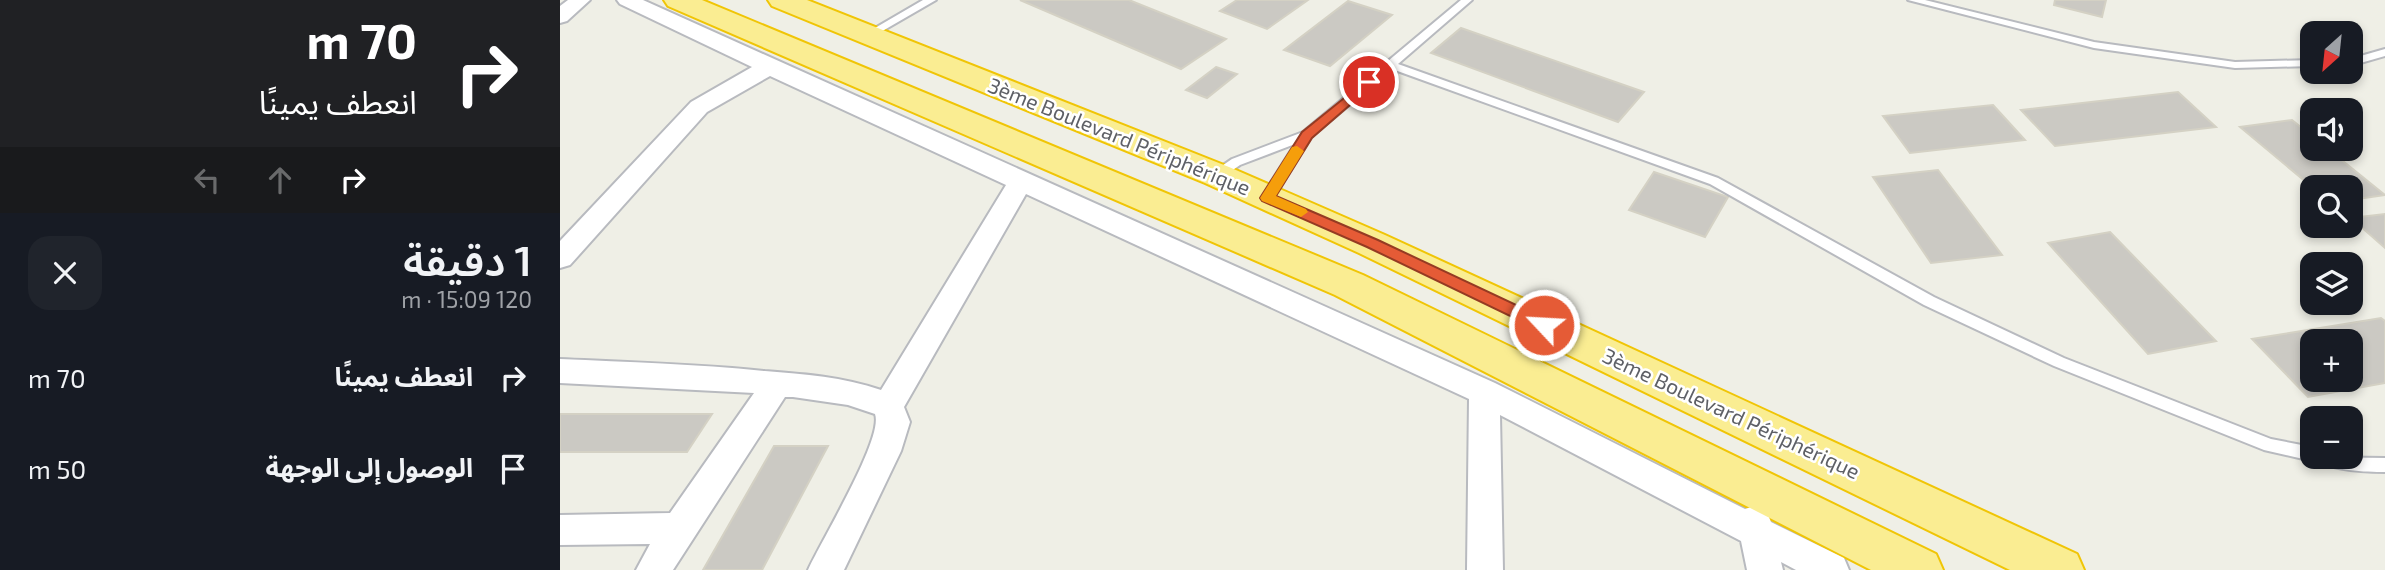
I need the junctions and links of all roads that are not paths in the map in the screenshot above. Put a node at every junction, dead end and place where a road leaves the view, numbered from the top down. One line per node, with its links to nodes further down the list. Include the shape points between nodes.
1 (580, 0): 8 (street)
2 (627, 0): 14 (street)
3 (678, 0): 27 (highway, 3ème Boulevard Périphérique, via 1349,285)
4 (782, 0): 9 (highway, 3ème Boulevard Périphérique)
5 (932, 0): 9 (lane)
6 (1467, 0): 13 (lane)
7 (1913, 0): 12 (lane, via 2094,45 2235,65)
8 (560, 17)
9 (868, 35): 16 (highway, 3ème Boulevard Périphérique)
10 (2385, 52): 11 (lane)
11 (2363, 58)
12 (2300, 63)
13 (1389, 64): 15 (lane); 24 (lane, via 1714,181 1929,301 2059,362 2270,445)
14 (769, 67): 17 (street); 19 (street, via 699,107)
15 (1307, 135): 16 (lane); 18 (lane)
16 (1217, 174): 18 (highway, 3ème Boulevard Périphérique)
17 (1021, 180): 22 (street); 23 (street)
18 (1267, 198): 37 (highway, 3ème Boulevard Périphérique)
19 (560, 258)
20 (560, 371): 21 (street)
21 (777, 384): 23 (street, via 865,395); 28 (street)
22 (1484, 392): 30 (street); 33 (street)
23 (888, 405): 32 (street, via 894,422 885,451)
24 (2300, 451)
25 (2363, 465): 26 (lane)
26 (2385, 465)
27 (1746, 484): 30 (street); 36 (highway, 3ème Boulevard Périphérique)
28 (679, 528): 29 (street); 31 (street)
29 (560, 530)
30 (1756, 532): 34 (street); 35 (street)
31 (653, 570)
32 (826, 570)
33 (1485, 570)
34 (1765, 570)
35 (1831, 570)
36 (1919, 570)
37 (2060, 570)

